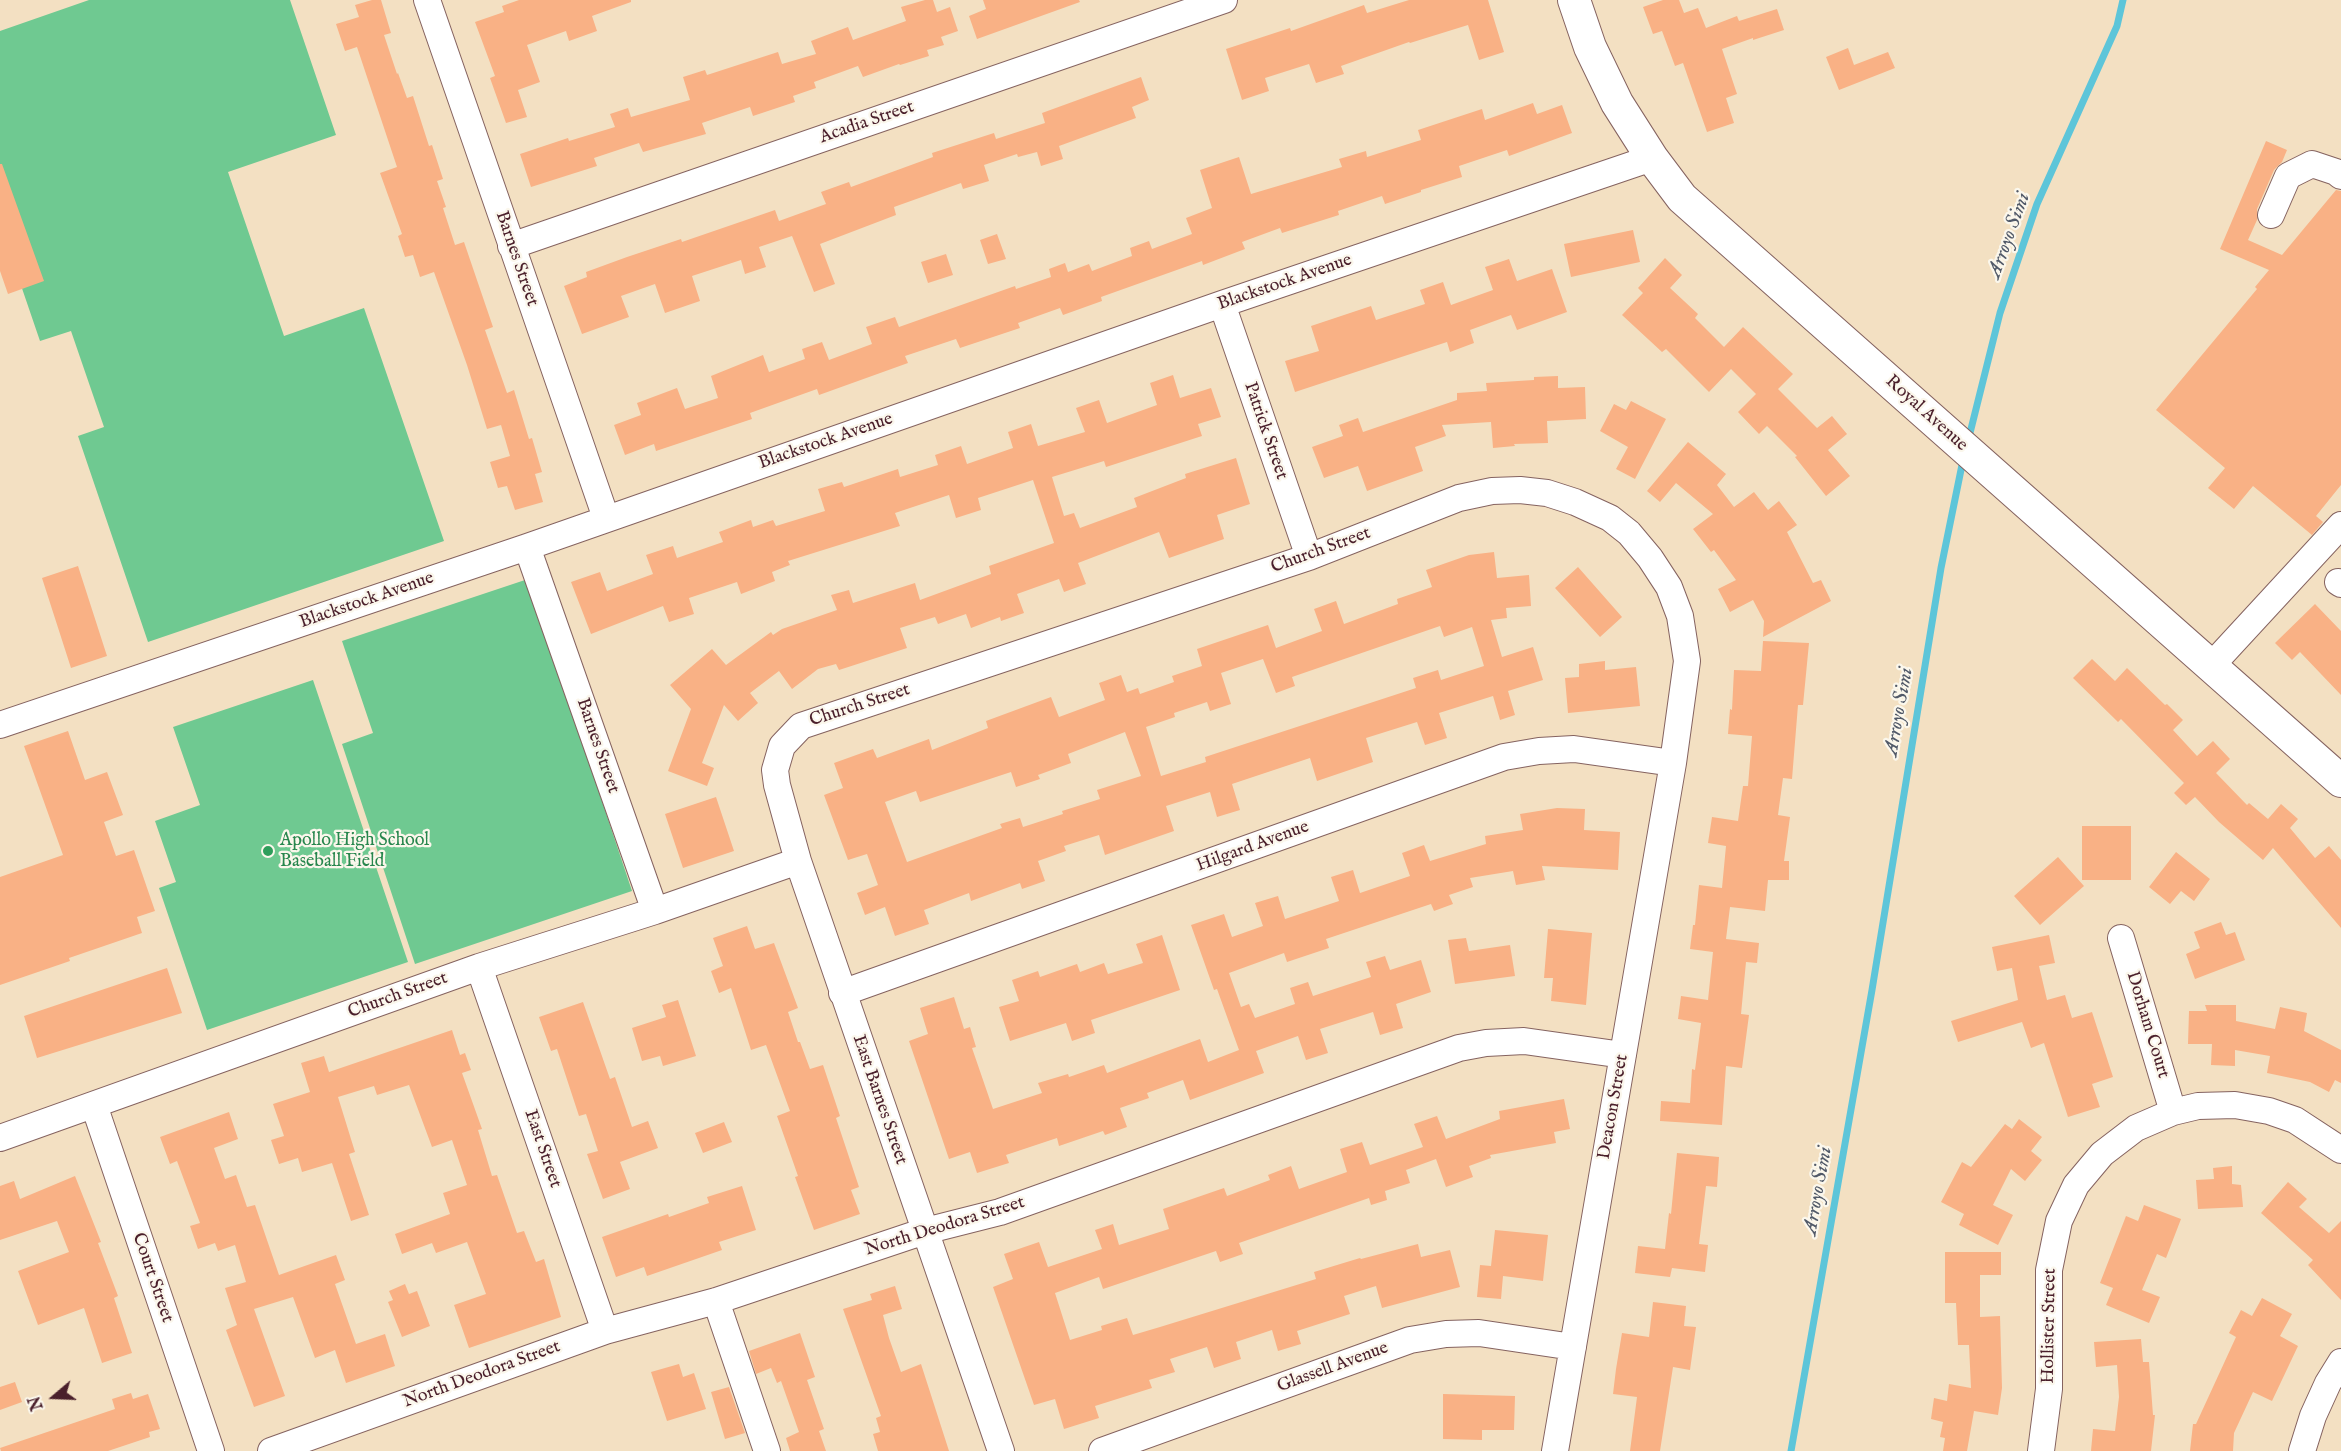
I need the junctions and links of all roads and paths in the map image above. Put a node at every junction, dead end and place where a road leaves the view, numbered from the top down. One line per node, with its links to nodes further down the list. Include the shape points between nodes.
1 (427, 0): 7 (street, Barnes Street)
2 (1224, 0): 7 (street, Acadia Street)
3 (1574, 0): 4 (main road, Royal Avenue, via 1590,47 1617,103)
4 (1652, 158): 8 (street, Blackstock Avenue); 13 (main road, Royal Avenue, via 1682,198 1707,221)
5 (2341, 176): 6 (street, via 2312,164 2288,176)
6 (2271, 215)
7 (511, 246): 9 (street, Barnes Street)
8 (1222, 304): 9 (street, Blackstock Avenue); 12 (street, Patrick Street)
9 (606, 518): 11 (street, Blackstock Avenue)
10 (2341, 525): 13 (street)
11 (527, 547): 14 (street, Blackstock Avenue); 19 (street, Barnes Street)
12 (1309, 557): 15 (street, Church Street, via 801,726); 16 (street, Church Street, via 1459,498 1492,491 1547,494 1610,518 1650,558 1669,587 1680,616 1687,661)
13 (2211, 666): 17 (main road, Royal Avenue)
14 (0, 725)
15 (782, 746): 18 (street, East Barnes Street, via 775,770 777,785)
16 (1673, 763): 22 (street, Hilgard Avenue, via 1574,749 1504,758); 23 (street, Deacon Street)
17 (2341, 781)
18 (798, 861): 19 (street, Church Street); 22 (street, East Barnes Street)
19 (655, 911): 21 (street, Church Street)
20 (2121, 938): 25 (street, Dorham Court)
21 (479, 967): 24 (street, Church Street); 30 (street, East Street)
22 (842, 993): 28 (street, East Barnes Street)
23 (1623, 1055): 28 (street, North Deodora Street, via 1524,1041 1459,1048 1000,1212); 31 (street, Deacon Street)
24 (94, 1105): 26 (street, Church Street); 33 (street, Court Street)
25 (2173, 1112): 27 (street, Hollister Street, via 2235,1105 2269,1111 2295,1120); 39 (street, Hollister Street, via 2136,1128 2102,1154 2076,1185 2059,1221 2049,1270 2049,1389)
26 (0, 1138)
27 (2341, 1150)
28 (925, 1231): 29 (street, North Deodora Street); 36 (street, East Barnes Street)
29 (716, 1301): 30 (street, North Deodora Street); 35 (street)
30 (604, 1331): 34 (street, North Deodora Street)
31 (1573, 1347): 37 (street, Glassell Avenue, via 1479,1333 1410,1340); 38 (street, Deacon Street)
32 (2341, 1362): 40 (street, via 2324,1391)
33 (211, 1451)
34 (272, 1451)
35 (768, 1451)
36 (1000, 1451)
37 (1102, 1451)
38 (1555, 1451)
39 (2041, 1451)
40 (2302, 1451)

